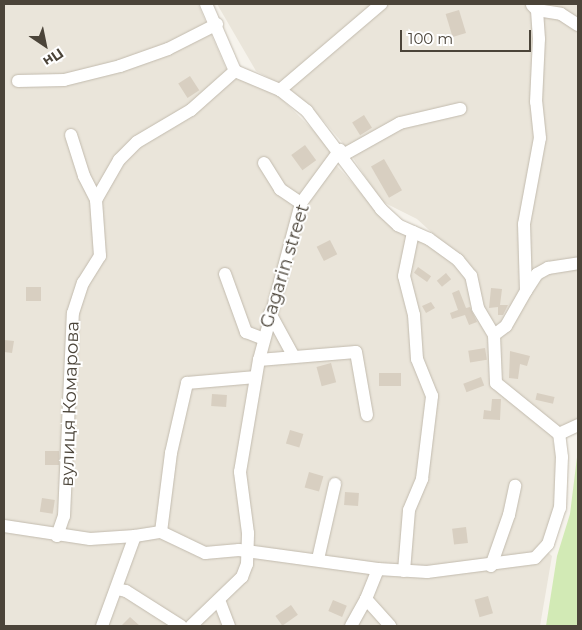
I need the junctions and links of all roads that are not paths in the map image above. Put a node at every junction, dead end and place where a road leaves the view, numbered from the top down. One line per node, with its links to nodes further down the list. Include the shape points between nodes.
1 (206, 4): 4 (street)
2 (381, 4): 8 (street)
3 (534, 7): 5 (street, via 561,14); 18 (street, via 539,39 536,102 540,138 524,224)
4 (217, 24): 6 (street); 7 (street, via 168,49 120,66 64,80)
5 (578, 25)
6 (235, 71): 8 (street); 13 (street, via 191,110 137,142 119,160)
7 (18, 81)
8 (280, 90): 11 (street, via 307,111)
9 (460, 109): 11 (street, via 400,122)
10 (71, 135): 13 (street, via 84,176)
11 (341, 153): 14 (street, Gagarin street); 15 (street, via 382,209 398,224)
12 (264, 163): 14 (street, via 280,189)
13 (96, 200): 32 (street, вулиця Комарова, via 100,256 83,282 73,313 64,516)
14 (301, 203): 19 (street, Gagarin street)
15 (413, 232): 20 (street, via 429,239 468,271 478,308); 38 (street, via 404,276 414,315 417,359 432,396 422,479 409,510)
16 (578, 263): 18 (street, via 548,268 537,274)
17 (225, 274): 21 (street, via 246,332)
18 (526, 291): 20 (street, via 506,326)
19 (270, 313): 21 (street, Gagarin street); 22 (street)
20 (494, 335): 27 (street, via 496,383)
21 (264, 339): 23 (street, Gagarin street)
22 (294, 357): 23 (street); 25 (street, via 356,352)
23 (259, 360): 24 (street, Gagarin street)
24 (256, 377): 31 (street, via 187,383 171,453); 34 (street, Gagarin street, via 240,472)
25 (367, 416)
26 (578, 425): 27 (street)
27 (559, 434): 36 (street, via 562,457 560,508 548,544 535,558)
28 (335, 484): 35 (street)
29 (515, 486): 36 (street, via 509,515)
30 (4, 526): 32 (street)
31 (161, 532): 33 (street); 34 (street, via 204,553)
32 (58, 536): 33 (street, via 90,539)
33 (135, 536): 39 (street)
34 (248, 551): 35 (street); 41 (street, Gagarin street, via 242,577)
35 (318, 559): 37 (street)
36 (491, 566): 38 (street)
37 (378, 569): 38 (street); 40 (street)
38 (404, 571)
39 (117, 589): 42 (street); 43 (street, via 126,591)
40 (366, 599): 46 (street); 47 (street)
41 (219, 600): 44 (street, Gagarin street); 45 (street)
42 (102, 626)
43 (181, 626)
44 (190, 626)
45 (229, 626)
46 (351, 626)
47 (390, 626)

